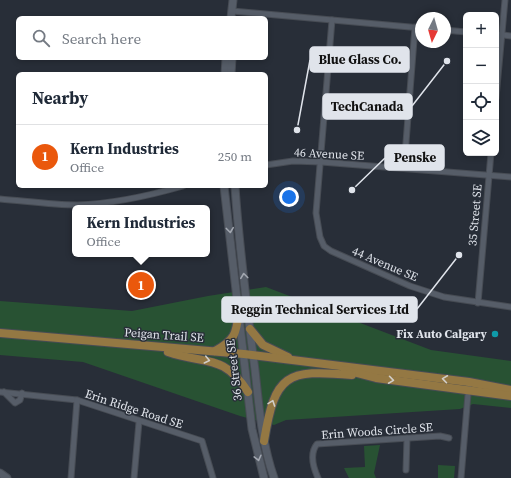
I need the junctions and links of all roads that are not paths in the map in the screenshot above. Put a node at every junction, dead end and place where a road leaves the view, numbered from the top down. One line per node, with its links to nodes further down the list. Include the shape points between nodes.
1 (233, 0): 3 (street)
2 (505, 0): 9 (street)
3 (232, 16)
4 (268, 17): 5 (street)
5 (332, 20): 6 (street); 18 (street)
6 (415, 27): 20 (street)
7 (451, 31): 8 (street)
8 (463, 32)
9 (499, 34): 10 (street)
10 (511, 36)
11 (498, 48): 16 (street)
12 (226, 60): 14 (street)
13 (232, 60): 15 (street)
14 (225, 72)
15 (231, 72)
16 (497, 84)
17 (491, 156): 21 (street, 35 Street SE)
18 (321, 162): 19 (street, 46 Avenue SE, via 294,161); 20 (street, 46 Avenue SE); 31 (street, 44 Avenue SE, via 316,213 324,246 330,251 410,286 444,298)
19 (268, 165)
20 (404, 168): 21 (street, 46 Avenue SE)
21 (489, 176): 22 (street, 46 Avenue SE); 31 (street, 35 Street SE)
22 (511, 177)
23 (175, 188): 29 (street, via 120,201)
24 (235, 188): 27 (street, 36 Street SE)
25 (238, 188): 27 (street)
26 (225, 189): 33 (street, 36 Street SE, one-way to 33)
27 (236, 196): 34 (street, 36 Street SE, one-way to 27)
28 (0, 199): 30 (street)
29 (75, 205)
30 (75, 205)
31 (478, 303): 32 (street, 44 Avenue SE)
32 (511, 307)
33 (239, 313): 37 (main road, via 233,339); 38 (street, 36 Street SE)
34 (250, 329): 39 (street, 36 Street SE); 40 (main road, via 263,345)
35 (0, 333): 36 (main road, Peigan Trail SE)
36 (156, 347): 37 (main road, Peigan Trail SE); 46 (main road, one-way to 46, via 174,354 220,364 234,373)
37 (215, 351): 38 (main road, Peigan Trail SE)
38 (244, 354): 39 (main road, Peigan Trail SE); 46 (street, 36 Street SE)
39 (253, 355): 40 (main road, Peigan Trail SE); 53 (street, 36 Street SE)
40 (304, 362): 41 (main road, Peigan Trail SE)
41 (325, 365): 42 (main road, Peigan Trail SE); 43 (main road, Peigan Trail SE, one-way to 41, via 360,368)
42 (376, 378): 43 (main road, Peigan Trail SE, one-way to 43); 53 (main road, one-way to 42, via 275,394 293,377 303,373 319,372)
43 (469, 386): 44 (main road, Peigan Trail SE); 48 (main road, Peigan Trail SE); 63 (street)
44 (511, 390)
45 (2, 392): 47 (street, Erin Ridge Road SE); 47 (street, Erin Ridge Road SE, via 15,404)
46 (248, 392): 60 (street, 36 Street SE, one-way to 60, via 253,436)
47 (22, 394): 49 (street, Erin Ridge Road SE)
48 (511, 396)
49 (78, 400): 50 (street, Erin Ridge Road SE); 57 (street)
50 (139, 422): 58 (street); 59 (street, Erin Ridge Road SE, via 202,442)
51 (407, 438): 52 (street, Erin Woods Circle SE); 54 (street); 62 (street, Erin Woods Circle SE, via 317,444 312,450)
52 (449, 438)
53 (264, 441): 61 (street, 36 Street SE)
54 (406, 470)
55 (0, 473): 56 (street)
56 (7, 478)
57 (71, 478)
58 (134, 478)
59 (213, 478)
60 (264, 478)
61 (274, 478)
62 (318, 478)
63 (461, 478)

